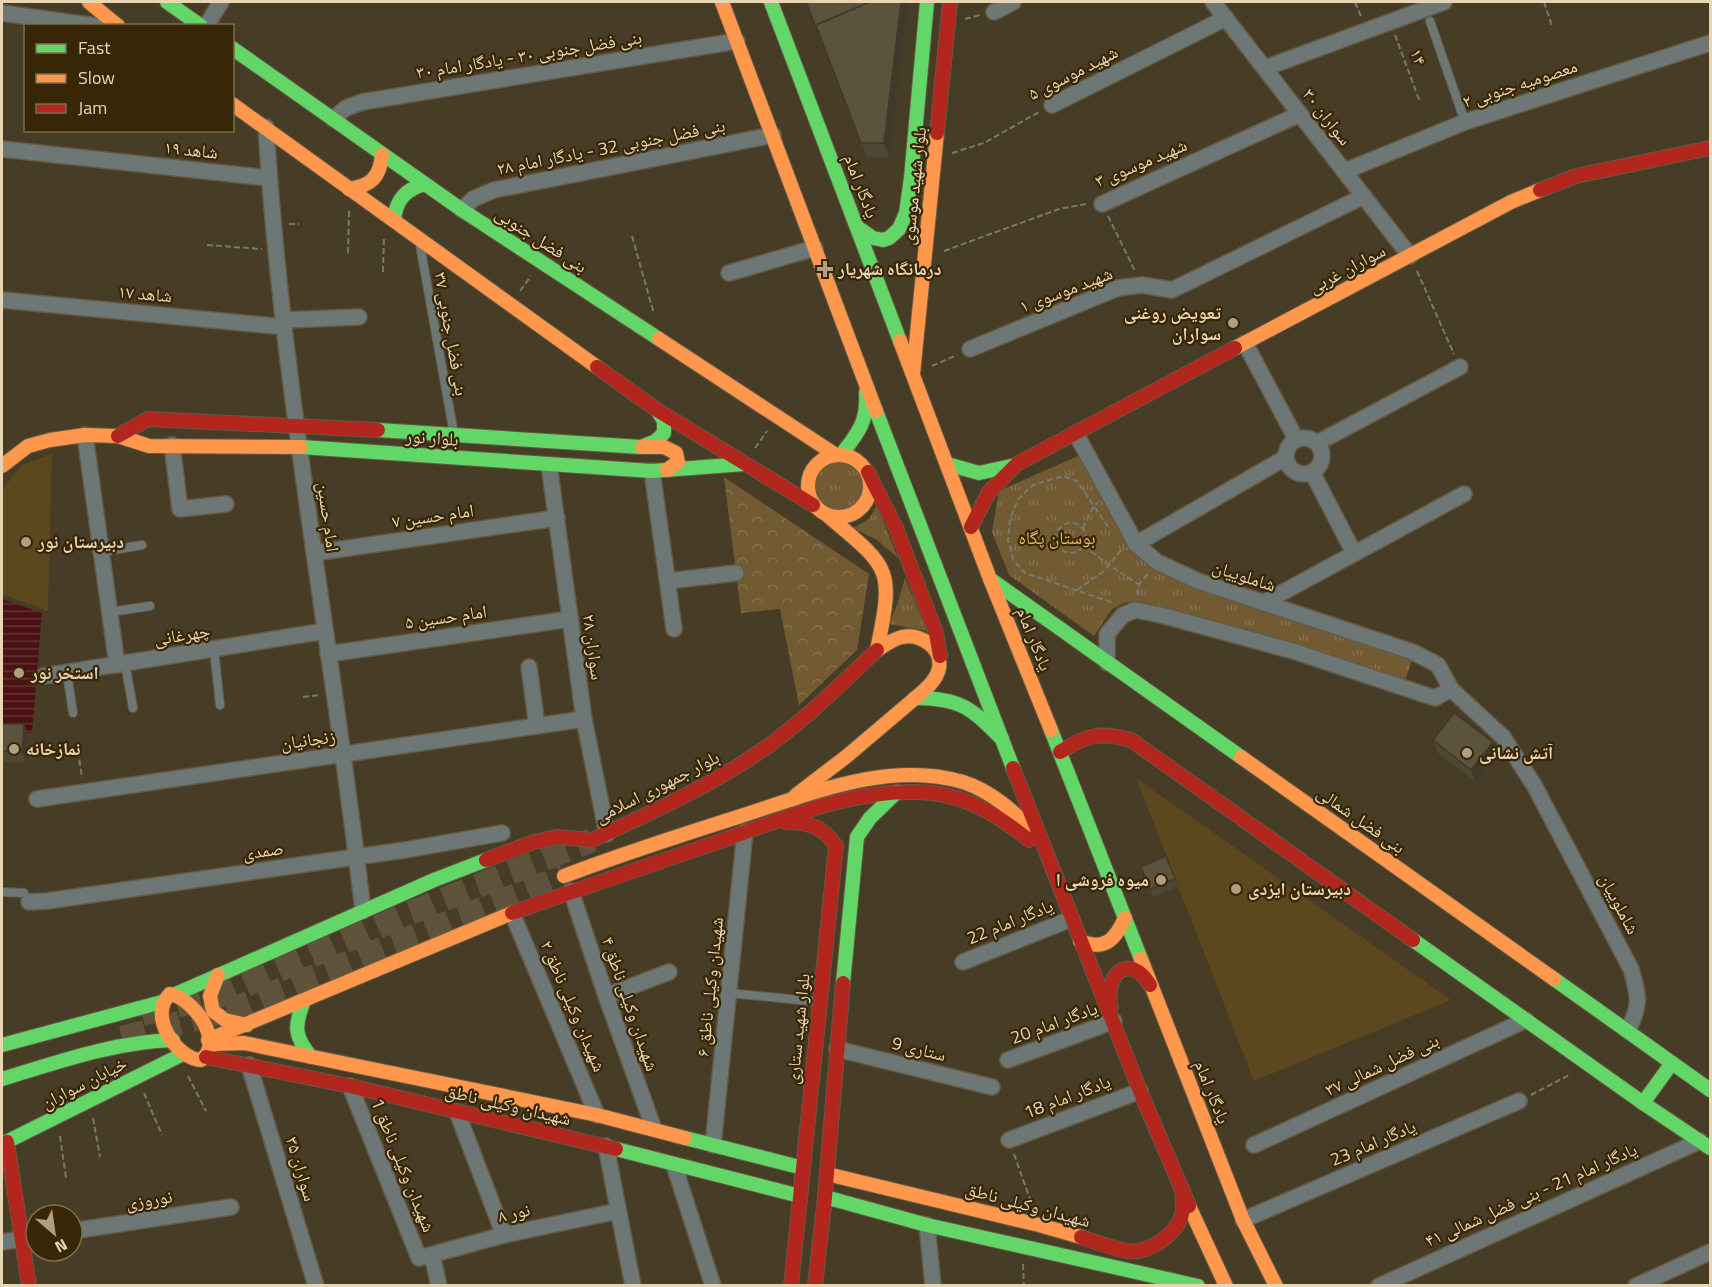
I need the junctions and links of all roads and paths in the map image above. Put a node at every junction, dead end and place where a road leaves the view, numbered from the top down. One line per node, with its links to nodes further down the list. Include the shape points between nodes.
1 (89, 2): 18 (main road)
2 (167, 2): 19 (main road)
3 (221, 2): 20 (street)
4 (722, 2): 23 (main road)
5 (771, 2): 47 (main road, یادگار امام)
6 (927, 2): 47 (main road, بلوار شهید موسوی, via 903,222 890,238 879,240 869,239)
7 (950, 2): 21 (main road, بلوار شهید موسوی)
8 (1013, 2): 12 (street)
9 (1214, 2): 14 (street, سواران ۳۰)
10 (1444, 2): 15 (street)
11 (1544, 2): 22 (path)
12 (993, 12): 21 (path)
13 (2, 13): 17 (street)
14 (1226, 18): 26 (street, سواران ۳۰); 29 (street, شهید موسوی ۵)
15 (1390, 21): 26 (street); 27 (path, ۱۴)
16 (1430, 21): 32 (lane)
17 (82, 24)
18 (116, 24)
19 (198, 24)
20 (207, 24)
21 (948, 24): 38 (main road, بلوار شهید موسوی)
22 (1552, 26)
23 (737, 41): 31 (street, بنی فضل جنوبی ۳۰ - یادگار امام ۳۰, via 362,102); 34 (main road)
24 (1710, 43): 32 (street, معصومیه جنوبی ۲)
25 (234, 49): 31 (main road, بنی فضل جنوبی)
26 (1265, 68): 30 (street, سواران ۳۰)
27 (1420, 102)
28 (234, 105): 33 (main road)
29 (1052, 105): 38 (path, شهید موسوی ۵, via 984,143)
30 (1300, 114): 39 (street, سواران ۳۰); 44 (street, شهید موسوی ۳)
31 (333, 119): 37 (main road, بنی فضل جنوبی)
32 (1465, 122): 39 (street, معصومیه جنوبی ۲)
33 (266, 127): 40 (street, امام حسین); 42 (main road)
34 (773, 135): 45 (street, بنی فضل جنوبی 32 - یادگار امام ۲۸, via 494,190 473,199); 52 (main road)
35 (1710, 148): 55 (main road, سواران غربی, via 1575,176 1511,202)
36 (2, 149): 40 (street, شاهد ۱۹)
37 (382, 155): 41 (main road, بنی فضل جنوبی); 42 (main road, via 375,180 363,188)
38 (935, 158): 56 (main road, بلوار شهید موسوی)
39 (1345, 171): 43 (street, سواران ۳۰)
40 (269, 178): 53 (street, امام حسین)
41 (424, 184): 45 (main road, بنی فضل جنوبی); 46 (main road, via 401,195)
42 (349, 189): 46 (main road); 54 (path)
43 (1364, 196): 55 (street, سواران ۳۰); 60 (street, شهید موسوی ۱, via 1172,290)
44 (1102, 204): 56 (path, شهید موسوی ۳, via 1059,209); 60 (path)
45 (462, 210): 57 (main road, بنی فضل جنوبی)
46 (394, 219): 50 (main road)
47 (857, 227): 69 (main road, یادگار امام)
48 (632, 236): 65 (path)
49 (384, 237): 58 (path)
50 (418, 239): 62 (main road); 76 (lane, بنی فضل جنوبی ۳۷)
51 (207, 245): 53 (path)
52 (815, 248): 59 (street); 70 (main road)
53 (277, 250): 64 (street, امام حسین)
54 (348, 253)
55 (1410, 256): 66 (main road, سواران غربی); 68 (path)
56 (925, 259): 69 (main road, بلوار شهید موسوی)
57 (542, 262): 62 (path); 65 (main road, بنی فضل جنوبی)
58 (383, 272)
59 (729, 273)
60 (1142, 285): 67 (street, شهید موسوی ۱, via 1118,288)
61 (2, 300): 64 (street, شاهد ۱۷)
62 (510, 304): 71 (main road)
63 (359, 317): 64 (street, شاهد ۱۷)
64 (285, 323): 73 (street, امام حسین)
65 (661, 340): 72 (main road, بنی فضل جنوبی)
66 (1245, 343): 74 (main road, سواران غربی); 78 (street)
67 (970, 349): 69 (path)
68 (1460, 367): 79 (street)
69 (913, 374): 87 (main road, یادگار امام)
70 (865, 383): 83 (main road, via 867,415); 139 (main road)
71 (657, 410): 82 (main road, via 664,421 664,433); 86 (main road)
72 (777, 416): 83 (main road, بنی فضل جنوبی); 86 (path)
73 (297, 425): 76 (main road, بلوار نور); 77 (main road, بلوار نور, via 148,419); 81 (street, امام حسین)
74 (1076, 434): 88 (main road, سواران غربی); 94 (street, شاملوییان)
75 (85, 435): 77 (main road, بلوار نور); 85 (main road, بلوار نور, via 28,446); 106 (street)
76 (454, 435): 82 (main road, بلوار نور)
77 (118, 436): 80 (main road, بلوار نور, via 149,446)
78 (1296, 439): 79 (street, via 1307,437); 84 (street, via 1287,447)
79 (1317, 443): 92 (street, via 1322,453 1320,464)
80 (172, 445): 81 (main road, بلوار نور); 95 (street, via 180,509)
81 (298, 447): 89 (main road, بلوار نور); 107 (street, امام حسین)
82 (641, 447): 90 (main road, بلوار نور, via 660,446 676,453 675,466)
83 (838, 455): 91 (main road, via 855,459); 96 (main road, via 825,458 810,473 808,495)
84 (1285, 458): 92 (street, via 1290,468 1300,474); 105 (street)
85 (2, 464)
86 (744, 464): 90 (main road, بلوار نور); 96 (main road)
87 (947, 464): 88 (main road, via 985,475); 100 (main road, یادگار امام)
88 (1017, 464): 100 (main road, via 990,489)
89 (549, 465): 90 (main road, بلوار نور); 99 (street, سواران ۲۸)
90 (659, 470): 113 (street)
91 (868, 472): 98 (main road, via 870,494 859,511 839,518); 126 (main road, via 896,528 936,633)
92 (1311, 472): 108 (street)
93 (1464, 494): 108 (street)
94 (1110, 497): 97 (path); 105 (street, شاملوییان)
95 (226, 504)
96 (813, 505): 98 (main road)
97 (1094, 505): 101 (path); 102 (path); 115 (path, via 1077,480 1063,476 1033,485 1018,499 1010,519 1008,540 1012,560 1025,573)
98 (828, 516): 124 (main road, via 870,552 887,579)
99 (556, 518): 107 (street, امام حسین ۷); 120 (street, سواران ۲۸)
100 (971, 527): 112 (main road, یادگار امام)
101 (1083, 528): 104 (path); 104 (path, via 1074,523 1065,525 1056,540 1068,553)
102 (1111, 531)
103 (142, 545): 106 (lane)
104 (1084, 546): 110 (path)
105 (1129, 546): 109 (street, شاملوییان); 110 (path)
106 (101, 552): 119 (street)
107 (314, 553): 122 (street, امام حسین)
108 (1354, 553): 116 (street)
109 (1157, 562): 114 (path); 116 (street, شاملوییان)
110 (1109, 565): 114 (path); 115 (path)
111 (736, 573): 113 (street)
112 (990, 579): 127 (main road, بنی فضل شمالی); 141 (main road, یادگار امام)
113 (667, 581): 121 (street)
114 (1139, 584): 118 (path)
115 (1077, 590): 118 (path)
116 (1263, 603): 132 (street, شاملوییان, via 1413,652 1438,664)
117 (150, 606): 119 (lane)
118 (1135, 610): 127 (street, via 1123,615 1107,634); 132 (street, via 1293,651 1435,699)
119 (109, 612): 128 (street)
120 (570, 619): 125 (street, امام حسین ۵); 137 (street, سواران ۲۸)
121 (674, 628)
122 (325, 631): 123 (street, چهرغانی); 125 (street, امام حسین)
123 (214, 649): 128 (street, چهرغانی); 134 (lane)
124 (877, 650): 126 (main road, بلوار جمهوری اسلامی, via 896,638 918,638 930,645); 151 (main road, بلوار جمهوری اسلامی, via 776,740 689,794)
125 (328, 654): 142 (street, امام حسین)
126 (940, 660): 133 (main road, via 937,674)
127 (1107, 663): 179 (main road, بنی فضل شمالی)
128 (121, 664): 130 (street, چهرغانی); 135 (lane)
129 (529, 667): 138 (street)
130 (67, 673): 131 (street, چهرغانی); 136 (lane)
131 (44, 676)
132 (1451, 689): 179 (street, شاملوییان, via 1503,737 1534,785 1631,969 1638,997)
133 (915, 698): 139 (main road, via 958,701); 146 (main road)
134 (220, 705)
135 (134, 708)
136 (73, 713)
137 (584, 719): 138 (street, زنجانیان); 151 (street, سواران ۲۸)
138 (537, 726): 142 (street, زنجانیان)
139 (1004, 740): 152 (main road)
140 (78, 751): 143 (path)
141 (1060, 752): 162 (main road, یادگار امام); 176 (main road, via 1095,734 1112,733 1131,740)
142 (343, 755): 143 (street, زنجانیان); 155 (street, امام حسین)
143 (84, 792): 145 (street, زنجانیان)
144 (897, 792): 147 (main road, via 825,805); 148 (main road, via 870,818); 154 (main road, via 956,796 986,808)
145 (37, 799)
146 (789, 800): 152 (main road, via 878,778 950,779 995,798); 156 (main road)
147 (775, 822): 149 (main road); 153 (main road, via 801,822 822,828)
148 (848, 831): 153 (main road, بلوار شهید ستاری, via 836,835); 184 (main road)
149 (745, 832): 157 (main road); 169 (street, شهیدان وکیلی ناطق ۶)
150 (502, 833): 155 (street, صمدی)
151 (607, 834): 160 (main road, بلوار جمهوری اسلامی, via 592,840 557,837 534,842)
152 (1039, 837): 154 (main road)
153 (836, 846): 174 (main road, بلوار شهید ستاری)
154 (1047, 856): 163 (main road)
155 (357, 857): 159 (street, صمدی, via 47,901); 160 (street, امام حسین)
156 (564, 876)
157 (571, 891): 161 (main road); 171 (street, شهیدان وکیلی ناطق ۴)
158 (2, 892): 159 (lane)
159 (26, 897)
160 (363, 910): 167 (main road, بلوار جمهوری اسلامی)
161 (512, 913): 172 (main road); 202 (street, شهیدان وکیلی ناطق ٢)
162 (1125, 918): 164 (main road, via 1111,940 1091,946); 168 (main road, یادگار امام)
163 (1071, 919): 164 (main road); 165 (street, یادگار امام 22)
164 (1080, 941): 177 (main road)
165 (963, 962)
166 (669, 972): 171 (street)
167 (218, 975): 170 (main road, بلوار جمهوری اسلامی); 178 (main road, via 210,989 209,1003 215,1015 233,1024)
168 (1152, 990): 177 (main road, via 1135,969 1115,975 1108,994); 224 (main road, یادگار امام)
169 (729, 993): 174 (lane); 208 (street, شهیدان وکیلی ناطق ۶)
170 (176, 994): 173 (main road, بلوار جمهوری اسلامی); 183 (main road, via 194,1007 202,1020)
171 (606, 996): 204 (street, شهیدان وکیلی ناطق ۴)
172 (304, 1001): 178 (main road); 186 (main road, via 295,1023 296,1037)
173 (162, 1002): 175 (main road); 180 (main road, via 161,1015)
174 (819, 1002): 214 (main road, بلوار شهید ستاری)
175 (129, 1010): 181 (main road, via 137,1011 147,1023); 182 (main road)
176 (1526, 1020): 190 (main road); 209 (street, بنی فضل شمالی ۳۷)
177 (1114, 1021): 187 (street, یادگار امام 20); 195 (main road)
178 (248, 1025): 183 (main road)
179 (1628, 1031): 188 (main road, بنی فضل شمالی)
180 (173, 1040): 181 (main road); 185 (main road)
181 (139, 1042): 192 (main road)
182 (2, 1046)
183 (208, 1047): 185 (main road, via 199,1061); 186 (main road, شهیدان وکیلی ناطق, via 244,1043); 189 (main road, شهیدان وکیلی ناطق)
184 (837, 1049): 194 (street, ستاری 9); 215 (main road)
185 (181, 1055): 191 (main road, خیابان سواران); 200 (path)
186 (311, 1057): 202 (main road, شهیدان وکیلی ناطق)
187 (1008, 1060)
188 (1672, 1063): 196 (main road, بنی فضل شمالی); 199 (main road)
189 (249, 1065): 193 (main road, شهیدان وکیلی ناطق); 237 (street, سواران ۳۵)
190 (1590, 1065): 198 (path); 199 (main road)
191 (137, 1077): 197 (main road, خیابان سواران); 205 (path)
192 (2, 1079)
193 (350, 1086): 201 (main road, شهیدان وکیلی ناطق); 233 (street, شهیدان وکیلی ناطق 1)
194 (992, 1087)
195 (1140, 1090): 206 (street, یادگار امام 18); 218 (main road)
196 (1710, 1090)
197 (89, 1101): 203 (main road, خیابان سواران); 212 (path)
198 (1519, 1101): 224 (street, یادگار امام 23)
199 (1643, 1103): 210 (main road)
200 (206, 1111)
201 (457, 1112): 211 (main road, شهیدان وکیلی ناطق); 229 (street)
202 (597, 1115): 204 (main road, شهیدان وکیلی ناطق)
203 (58, 1117): 207 (main road, خیابان سواران); 216 (path)
204 (654, 1129): 208 (main road, شهیدان وکیلی ناطق)
205 (162, 1135)
206 (1009, 1140): 227 (path)
207 (4, 1143): 225 (main road)
208 (713, 1145): 214 (main road, شهیدان وکیلی ناطق)
209 (1254, 1145)
210 (1705, 1145): 247 (street, یادگار امام 21 - بنی فضل شمالی ۴۱)
211 (606, 1146): 213 (main road, شهیدان وکیلی ناطق); 223 (street)
212 (100, 1157)
213 (674, 1165): 219 (main road, شهیدان وکیلی ناطق); 240 (street)
214 (803, 1168): 219 (main road, بلوار شهید ستاری)
215 (827, 1174): 217 (main road, شهیدان وکیلی ناطق); 220 (main road)
216 (66, 1178)
217 (875, 1185): 222 (main road, via 864,1196); 227 (main road, شهیدان وکیلی ناطق)
218 (1183, 1190): 227 (main road, شهیدان وکیلی ناطق, via 1183,1210 1173,1232 1141,1250 1128,1251); 245 (main road)
219 (800, 1196): 241 (main road, بلوار شهید ستاری)
220 (825, 1197): 222 (main road); 242 (main road)
221 (231, 1207): 228 (street, نوروزی)
222 (866, 1208): 226 (main road)
223 (618, 1210): 229 (street, نور ۸); 239 (street)
224 (1243, 1220): 246 (main road, یادگار امام)
225 (24, 1222)
226 (927, 1225): 235 (main road); 243 (street)
227 (1039, 1225)
228 (84, 1229)
229 (504, 1235): 233 (street, نور ۸)
230 (24, 1239): 231 (street)
231 (2, 1242)
232 (1710, 1252): 248 (street)
233 (425, 1257): 238 (street, شهیدان وکیلی ناطق 1)
234 (28, 1263): 236 (main road)
235 (1172, 1283): 244 (main road)
236 (28, 1286)
237 (316, 1286)
238 (439, 1286)
239 (633, 1286)
240 (713, 1286)
241 (791, 1286)
242 (815, 1286)
243 (933, 1286)
244 (1198, 1286)
245 (1226, 1286)
246 (1276, 1286)
247 (1379, 1286)
248 (1636, 1286)

